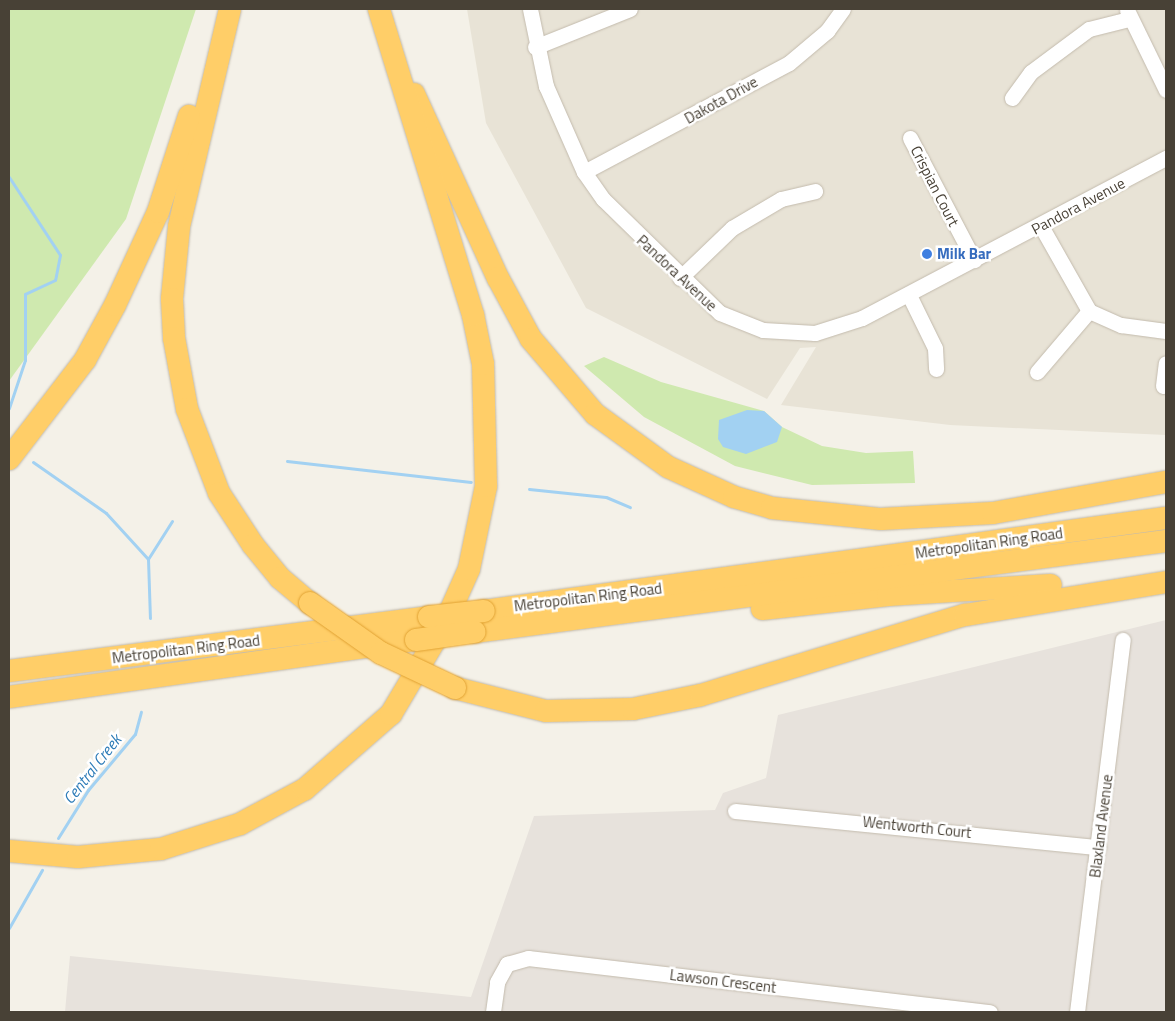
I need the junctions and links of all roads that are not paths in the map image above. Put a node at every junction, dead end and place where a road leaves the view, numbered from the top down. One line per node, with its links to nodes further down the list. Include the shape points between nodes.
1 (223, 9): 26 (highway, via 158,212 115,305 85,360)
2 (230, 9): 31 (highway, bridge, via 178,227 172,290 174,338 187,409 219,493 252,545 280,578 381,653 455,688 546,711 633,710 701,695 965,615)
3 (378, 9): 8 (highway)
4 (530, 9): 9 (street, Pandora Avenue)
5 (630, 9): 9 (street)
6 (843, 9): 14 (street, Dakota Drive, via 827,31 789,63)
7 (1128, 14): 10 (street); 11 (street, via 1090,29 1031,72)
8 (386, 32): 27 (highway, via 498,278 532,339 595,414 668,467 772,508 881,519 993,513); 38 (highway, via 473,315 483,364 488,451 481,526 469,569 444,626 391,714 334,768 274,808 203,839 161,849 78,857)
9 (535, 46): 14 (street, Pandora Avenue, via 546,86)
10 (1166, 90)
11 (1012, 98)
12 (910, 138): 17 (street, Crispian Court)
13 (1166, 158): 16 (street, Pandora Avenue)
14 (584, 172): 18 (street, Pandora Avenue, via 603,199)
15 (815, 190): 18 (street, via 781,199 732,228)
16 (1041, 226): 17 (street, Pandora Avenue); 20 (street)
17 (974, 260): 19 (street, Pandora Avenue)
18 (680, 278): 19 (street, Pandora Avenue, via 720,313 763,330 815,333 862,318)
19 (909, 295): 23 (street, via 935,348)
20 (1089, 311): 21 (street, via 1121,325); 24 (street)
21 (1166, 331)
22 (1166, 363): 25 (street)
23 (936, 369)
24 (1037, 372)
25 (1163, 386)
26 (9, 459)
27 (1161, 484)
28 (1166, 518): 34 (highway, Metropolitan Ring Road, bridge, via 484,611)
29 (1166, 541): 32 (highway, Metropolitan Ring Road)
30 (1166, 568): 32 (highway, via 1039,587 888,595 756,610)
31 (1166, 582)
32 (642, 610): 35 (highway, Metropolitan Ring Road, bridge)
33 (1124, 640): 37 (street, Blaxland Avenue)
34 (9, 671)
35 (9, 697)
36 (735, 811): 37 (street, Wentworth Court, via 759,810)
37 (1098, 847): 41 (street, Blaxland Avenue)
38 (9, 851)
39 (493, 1012): 40 (street, Lawson Crescent, via 497,982 507,964 528,958)
40 (990, 1012)
41 (1076, 1012)

